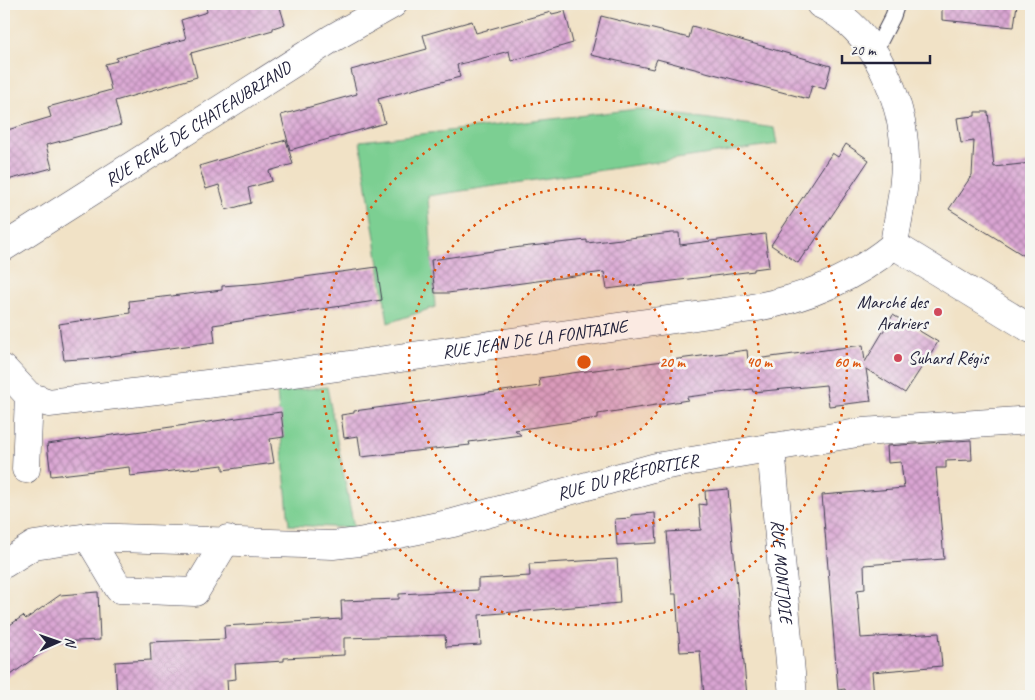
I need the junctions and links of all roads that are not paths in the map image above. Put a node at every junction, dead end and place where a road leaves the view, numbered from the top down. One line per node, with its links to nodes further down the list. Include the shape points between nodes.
1 (393, 4): 6 (street, RUE RENÉ DE CHATEAUBRIAND, via 331,39)
2 (820, 4): 4 (street, via 855,27)
3 (896, 4): 4 (lane)
4 (874, 53): 5 (street, via 893,92 905,159)
5 (894, 244): 7 (street); 9 (street, RUE JEAN DE LA FONTAINE, via 874,261 827,286 782,303 273,376 49,403)
6 (4, 247)
7 (1031, 328)
8 (4, 368): 9 (street)
9 (29, 396): 12 (street)
10 (1031, 420): 11 (street, RUE DU PRÉFORTIER, via 863,432)
11 (771, 447): 14 (street, RUE DU PRÉFORTIER, via 656,467 453,523 359,542 333,544); 16 (street, RUE MONTJOIE)
12 (26, 469)
13 (88, 537): 14 (street, RUE DU PRÉFORTIER); 14 (street, via 119,589 195,592); 15 (street, RUE DU PRÉFORTIER, via 34,546)
14 (227, 539)
15 (4, 564)
16 (793, 696)

